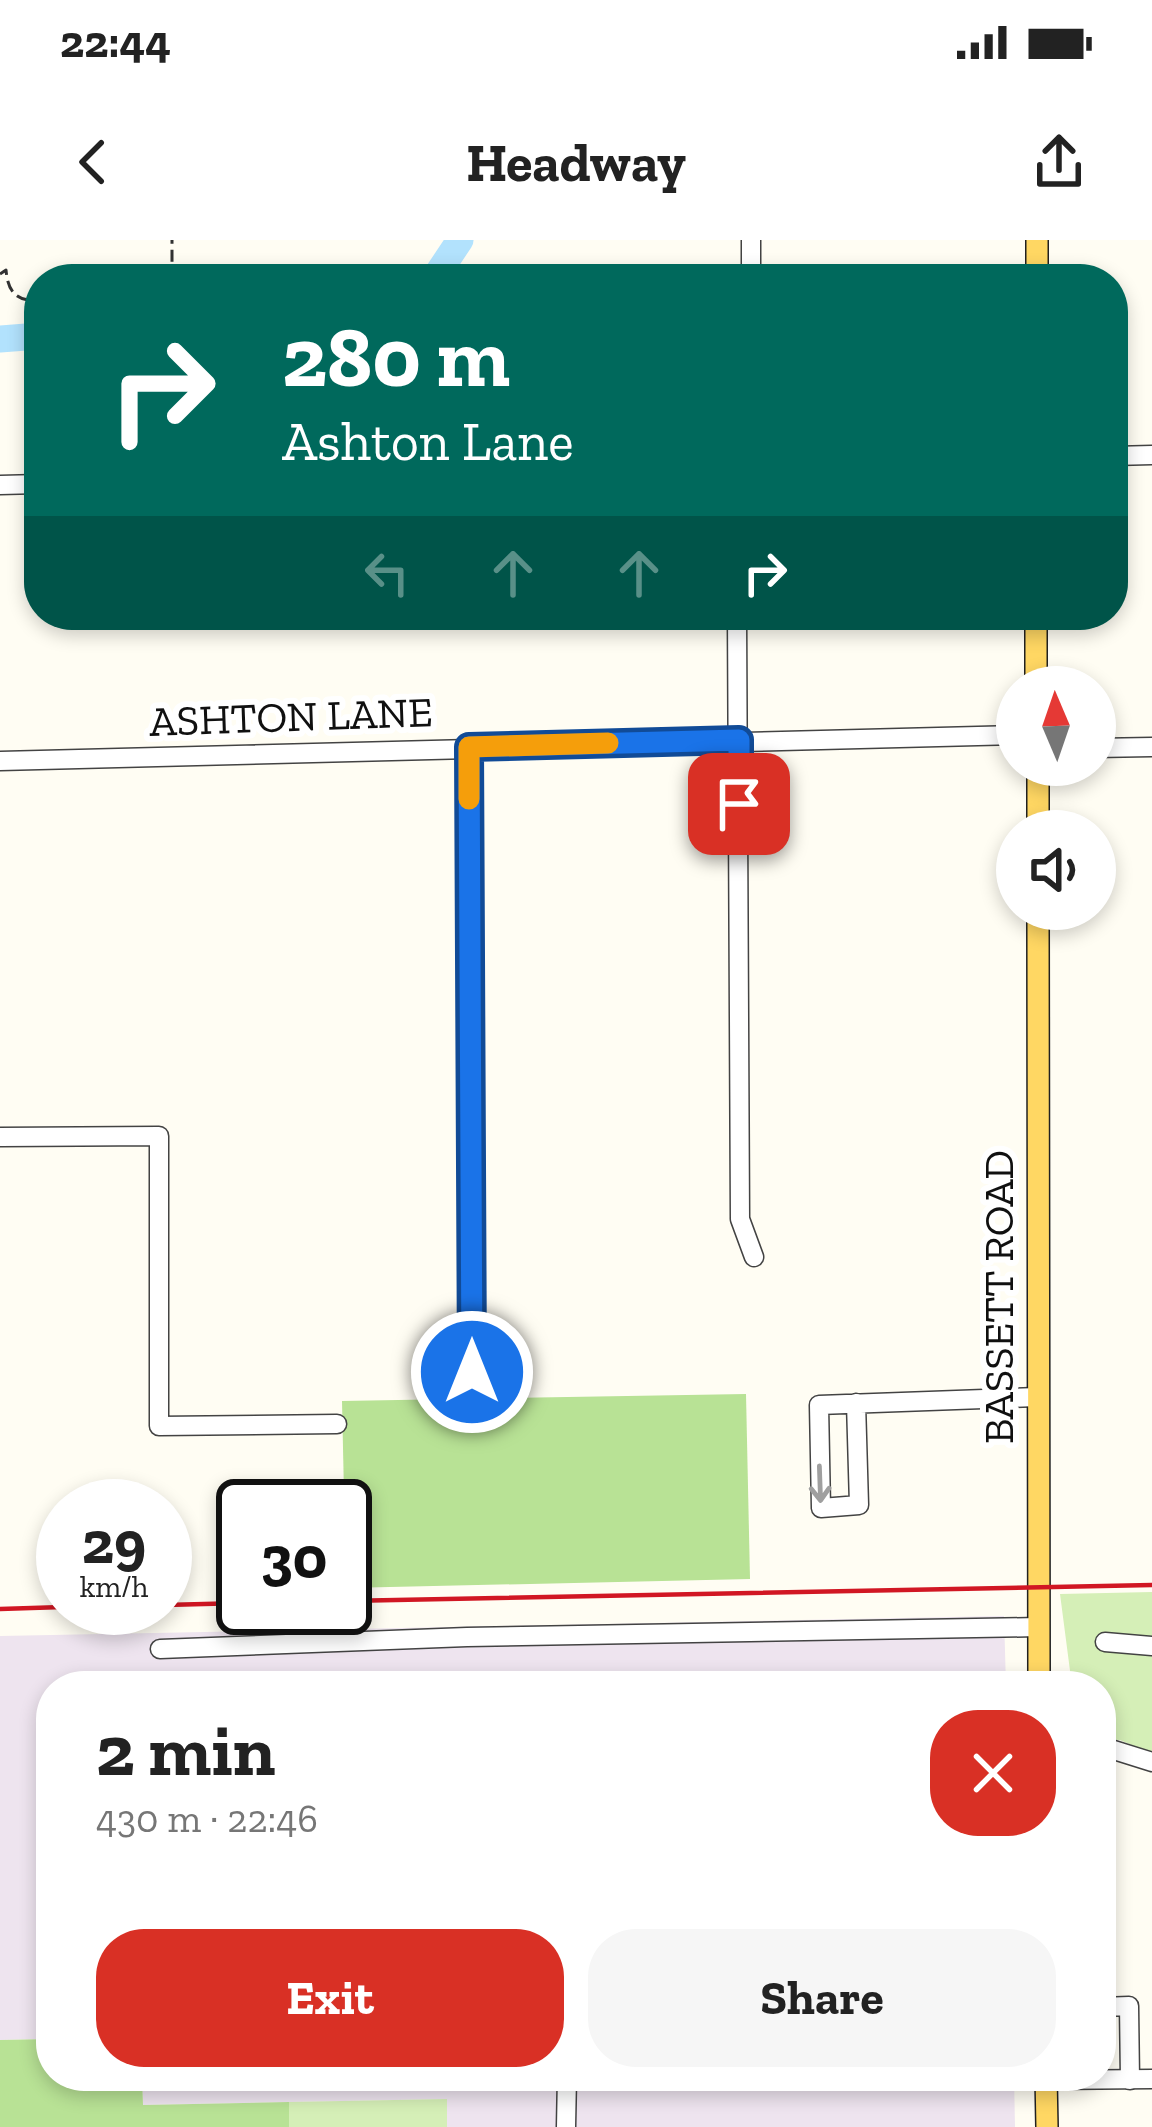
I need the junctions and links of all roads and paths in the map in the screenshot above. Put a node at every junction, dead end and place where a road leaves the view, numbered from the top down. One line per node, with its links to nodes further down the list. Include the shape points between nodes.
1 (0, 274): 2 (path, via 6,270 8,288)
2 (24, 299)
3 (737, 630): 7 (street)
4 (1036, 630): 5 (main road)
5 (1036, 666)
6 (996, 735): 7 (street, ASHTON LANE)
7 (739, 740): 8 (street, ASHTON LANE); 14 (street, via 740,1219)
8 (469, 747): 11 (street, ASHTON LANE); 15 (street)
9 (1152, 747): 10 (street)
10 (1116, 748)
11 (0, 761)
12 (1038, 930): 16 (main road, BASSETT ROAD)
13 (0, 1137): 18 (street, via 159,1136 159,1426)
14 (754, 1257)
15 (472, 1372)
16 (1037, 1397): 17 (street); 19 (main road, BASSETT ROAD)
17 (856, 1403): 17 (street, one-way to 17, via 817,1406 821,1508 859,1505)
18 (337, 1424)
19 (1038, 1627): 22 (street); 23 (main road, BASSETT ROAD)
20 (1106, 1642): 21 (street)
21 (1152, 1646)
22 (160, 1649)
23 (1039, 1671)
24 (1116, 1751): 25 (street)
25 (1152, 1762)
26 (1116, 2006): 27 (street)
27 (1129, 2006): 28 (street); 31 (street)
28 (1152, 2006)
29 (1152, 2079): 31 (street)
30 (1116, 2080): 31 (street)
31 (1130, 2080)
32 (567, 2091): 34 (street)
33 (1046, 2091): 35 (main road)
34 (566, 2127)
35 (1047, 2127)

